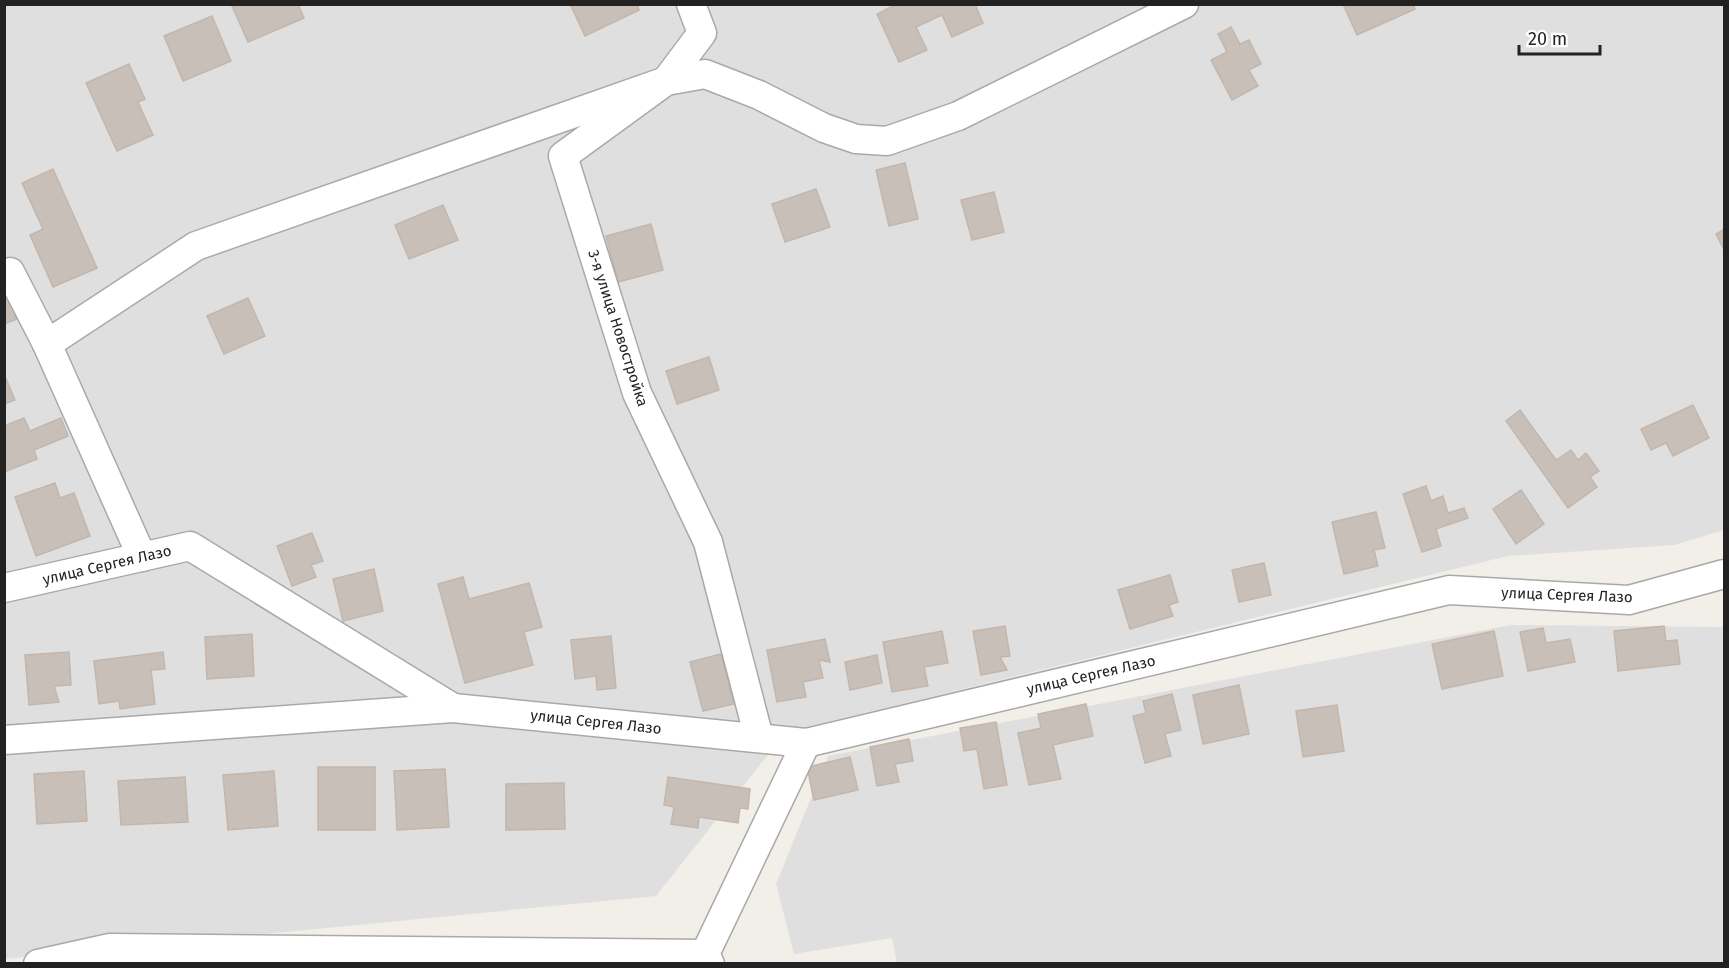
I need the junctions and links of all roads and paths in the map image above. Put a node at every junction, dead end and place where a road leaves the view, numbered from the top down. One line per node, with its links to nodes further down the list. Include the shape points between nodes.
1 (691, 4): 3 (street, 3-я улица Новостройка, via 702,33)
2 (1184, 4): 3 (street, via 958,116 887,141 856,139 824,128 759,95 705,74)
3 (666, 81): 5 (street, via 196,246); 10 (street, 3-я улица Новостройка, via 563,156 637,393 708,542)
4 (10, 272): 5 (street)
5 (47, 344): 6 (street)
6 (142, 557): 8 (street, улица Сергея Лазо); 9 (street, улица Сергея Лазо, via 190,546)
7 (1725, 574): 12 (street, улица Сергея Лазо, via 1629,600 1449,590)
8 (4, 588)
9 (453, 708): 10 (street, улица Сергея Лазо); 11 (street, улица Сергея Лазо)
10 (759, 738): 12 (street, улица Сергея Лазо)
11 (4, 740)
12 (806, 743): 13 (street)
13 (708, 958): 14 (street, via 110,948)
14 (38, 963)

